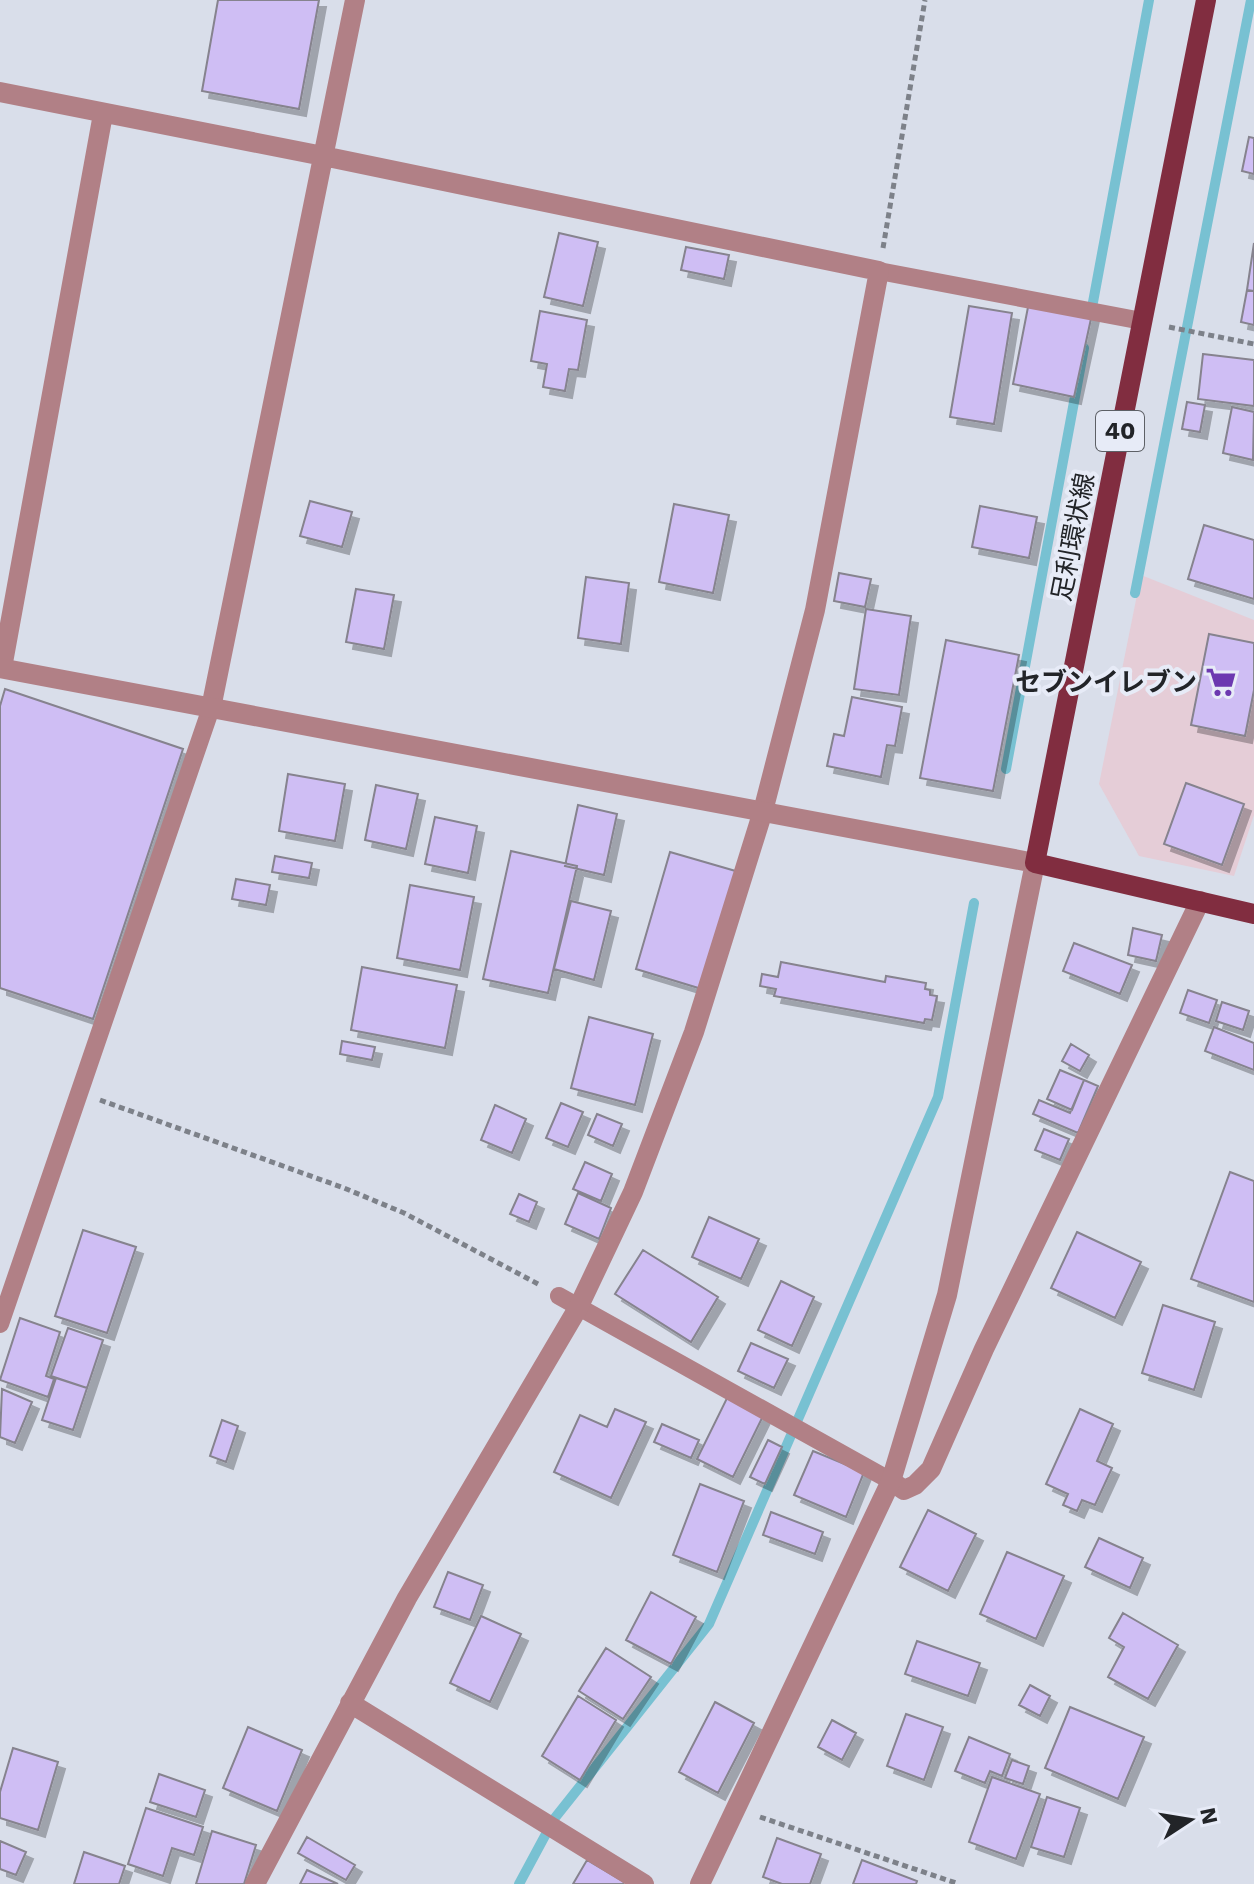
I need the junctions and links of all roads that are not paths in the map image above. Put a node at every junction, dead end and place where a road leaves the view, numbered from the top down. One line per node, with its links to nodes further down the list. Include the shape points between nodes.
1 (355, 0): 5 (street)
2 (1206, 0): 7 (main road, 足利環状線 / 40)
3 (0, 92): 4 (street)
4 (103, 114): 5 (street); 8 (street)
5 (323, 156): 6 (street); 9 (street)
6 (879, 271): 7 (lane); 10 (street, via 815,610)
7 (1142, 321): 11 (main road, 足利環状線 / 40)
8 (1, 668): 9 (street)
9 (211, 708): 10 (street); 16 (lane)
10 (763, 811): 11 (street); 15 (street, via 689,1046 633,1192)
11 (1035, 863): 12 (main road); 17 (street, via 947,1295)
12 (1200, 901): 13 (main road); 17 (street, via 931,1469 904,1490)
13 (1254, 914)
14 (559, 1296): 15 (lane)
15 (578, 1308): 17 (lane); 18 (street)
16 (0, 1324)
17 (891, 1481): 21 (street)
18 (350, 1703): 19 (street); 20 (street)
19 (255, 1884)
20 (644, 1884)
21 (700, 1884)

